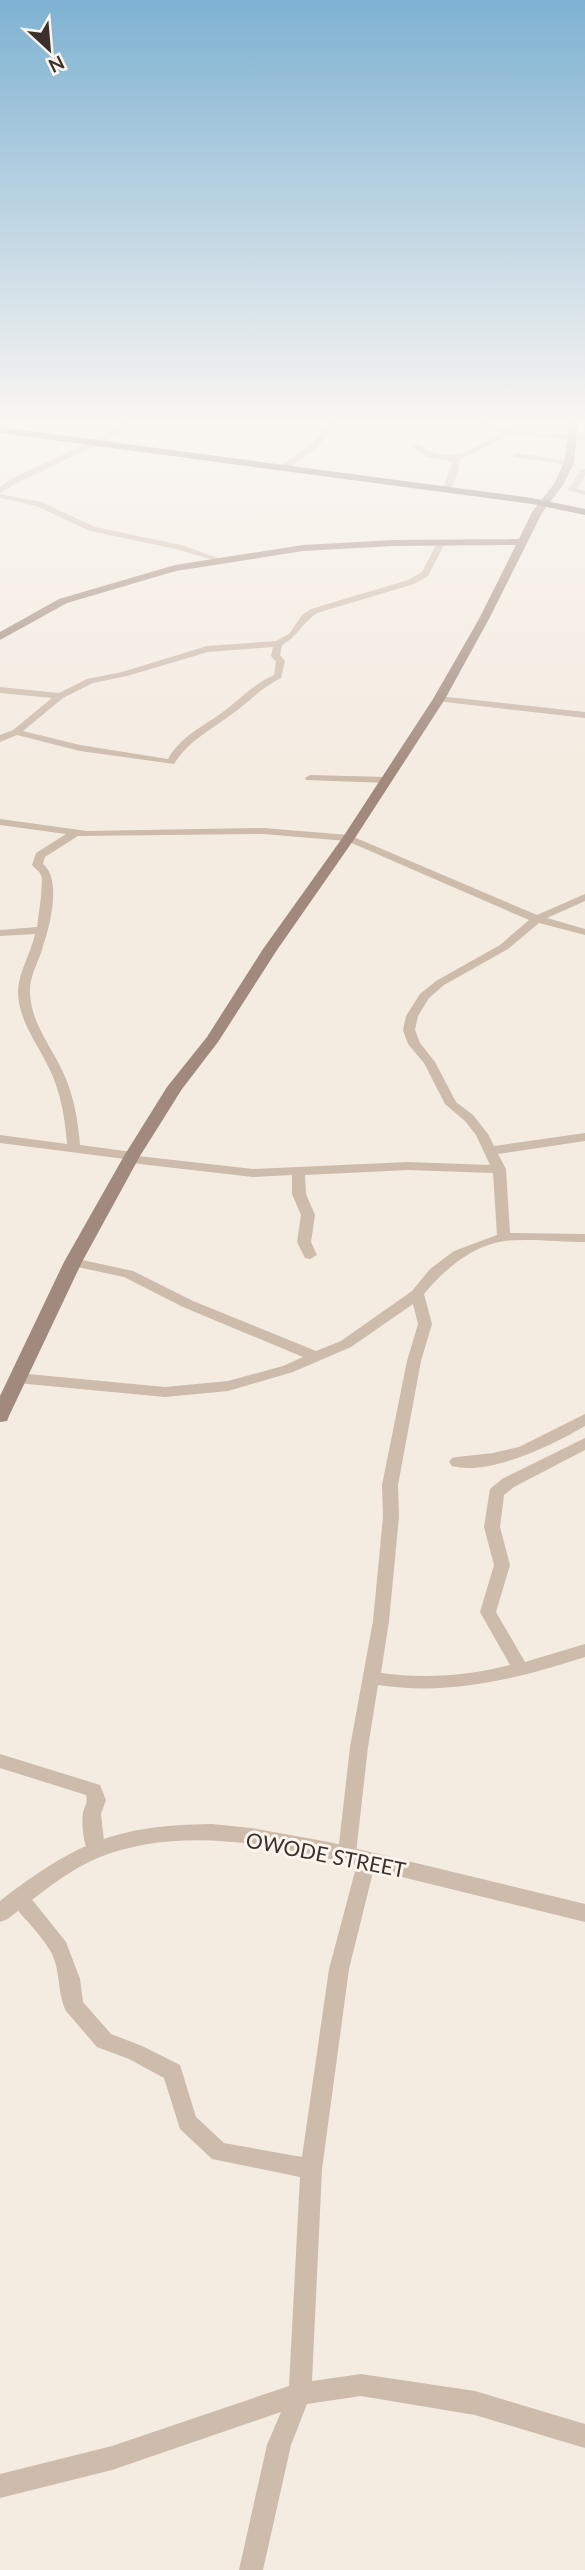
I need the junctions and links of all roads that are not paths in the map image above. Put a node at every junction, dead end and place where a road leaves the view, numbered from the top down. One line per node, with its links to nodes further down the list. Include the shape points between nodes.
1 (140, 539): 5 (street)
2 (524, 539): 3 (main road)
3 (523, 542): 4 (main road); 10 (main road)
4 (441, 543): 5 (main road, via 333,546); 7 (street, via 420,577 314,611 292,636)
5 (220, 560): 6 (main road, via 79,595)
6 (0, 637)
7 (278, 644): 9 (street, via 207,649 90,681); 12 (street, via 278,676 195,732 171,762 80,748)
8 (0, 690): 9 (street)
9 (60, 696): 12 (street)
10 (439, 699): 11 (street); 15 (main road)
11 (585, 715)
12 (16, 732): 13 (street)
13 (0, 739)
14 (310, 778): 15 (street)
15 (386, 780): 18 (main road)
16 (0, 822): 17 (street)
17 (75, 833): 18 (street, via 263,831); 21 (street, via 40,855 37,865 47,881)
18 (349, 838): 20 (street); 28 (main road, via 213,1039 175,1087)
19 (585, 897): 20 (street)
20 (537, 919): 22 (street); 27 (street, via 504,947 424,996 409,1030 451,1104 469,1118)
21 (41, 930): 23 (street); 26 (street, via 24,994 32,1025 71,1108)
22 (585, 932)
23 (0, 933)
24 (585, 1138): 27 (street)
25 (0, 1139): 26 (street)
26 (74, 1148): 28 (street)
27 (490, 1151): 29 (street)
28 (132, 1157): 30 (street, via 253,1173); 34 (main road)
29 (499, 1169): 30 (street, via 408,1166); 31 (street)
30 (298, 1172): 33 (street, via 299,1194 308,1215 304,1241)
31 (504, 1237): 32 (street); 35 (street, via 459,1254 435,1272)
32 (585, 1238)
33 (310, 1255)
34 (73, 1262): 36 (street, via 128,1274); 37 (main road)
35 (417, 1294): 36 (street, via 346,1344); 45 (street, via 425,1324 390,1485 391,1517)
36 (316, 1357): 37 (street, via 256,1379 193,1391)
37 (17, 1378): 38 (main road)
38 (3, 1398): 39 (main road)
39 (0, 1416)
40 (585, 1419): 42 (street, via 522,1453)
41 (585, 1443): 44 (street, via 496,1493 492,1527 502,1565 488,1612)
42 (457, 1462)
43 (585, 1650): 44 (street)
44 (521, 1669): 45 (street, via 455,1683 396,1683)
45 (373, 1678): 48 (street, via 359,1747)
46 (0, 1761): 47 (street, via 94,1790)
47 (96, 1850): 48 (street, OWODE STREET, via 148,1835 205,1833 270,1839); 49 (street, OWODE STREET)
48 (357, 1856): 51 (street, OWODE STREET); 52 (street)
49 (19, 1898): 50 (street, OWODE STREET); 52 (street, via 59,1948 73,2005 104,2041 173,2072 187,2122 195,2130 219,2152)
50 (0, 1913)
51 (585, 1913)
52 (311, 2169): 53 (street)
53 (300, 2394): 54 (street, via 361,2385 475,2403); 55 (street, via 112,2458); 56 (street, via 279,2445)
54 (585, 2436)
55 (0, 2486)
56 (251, 2570)

